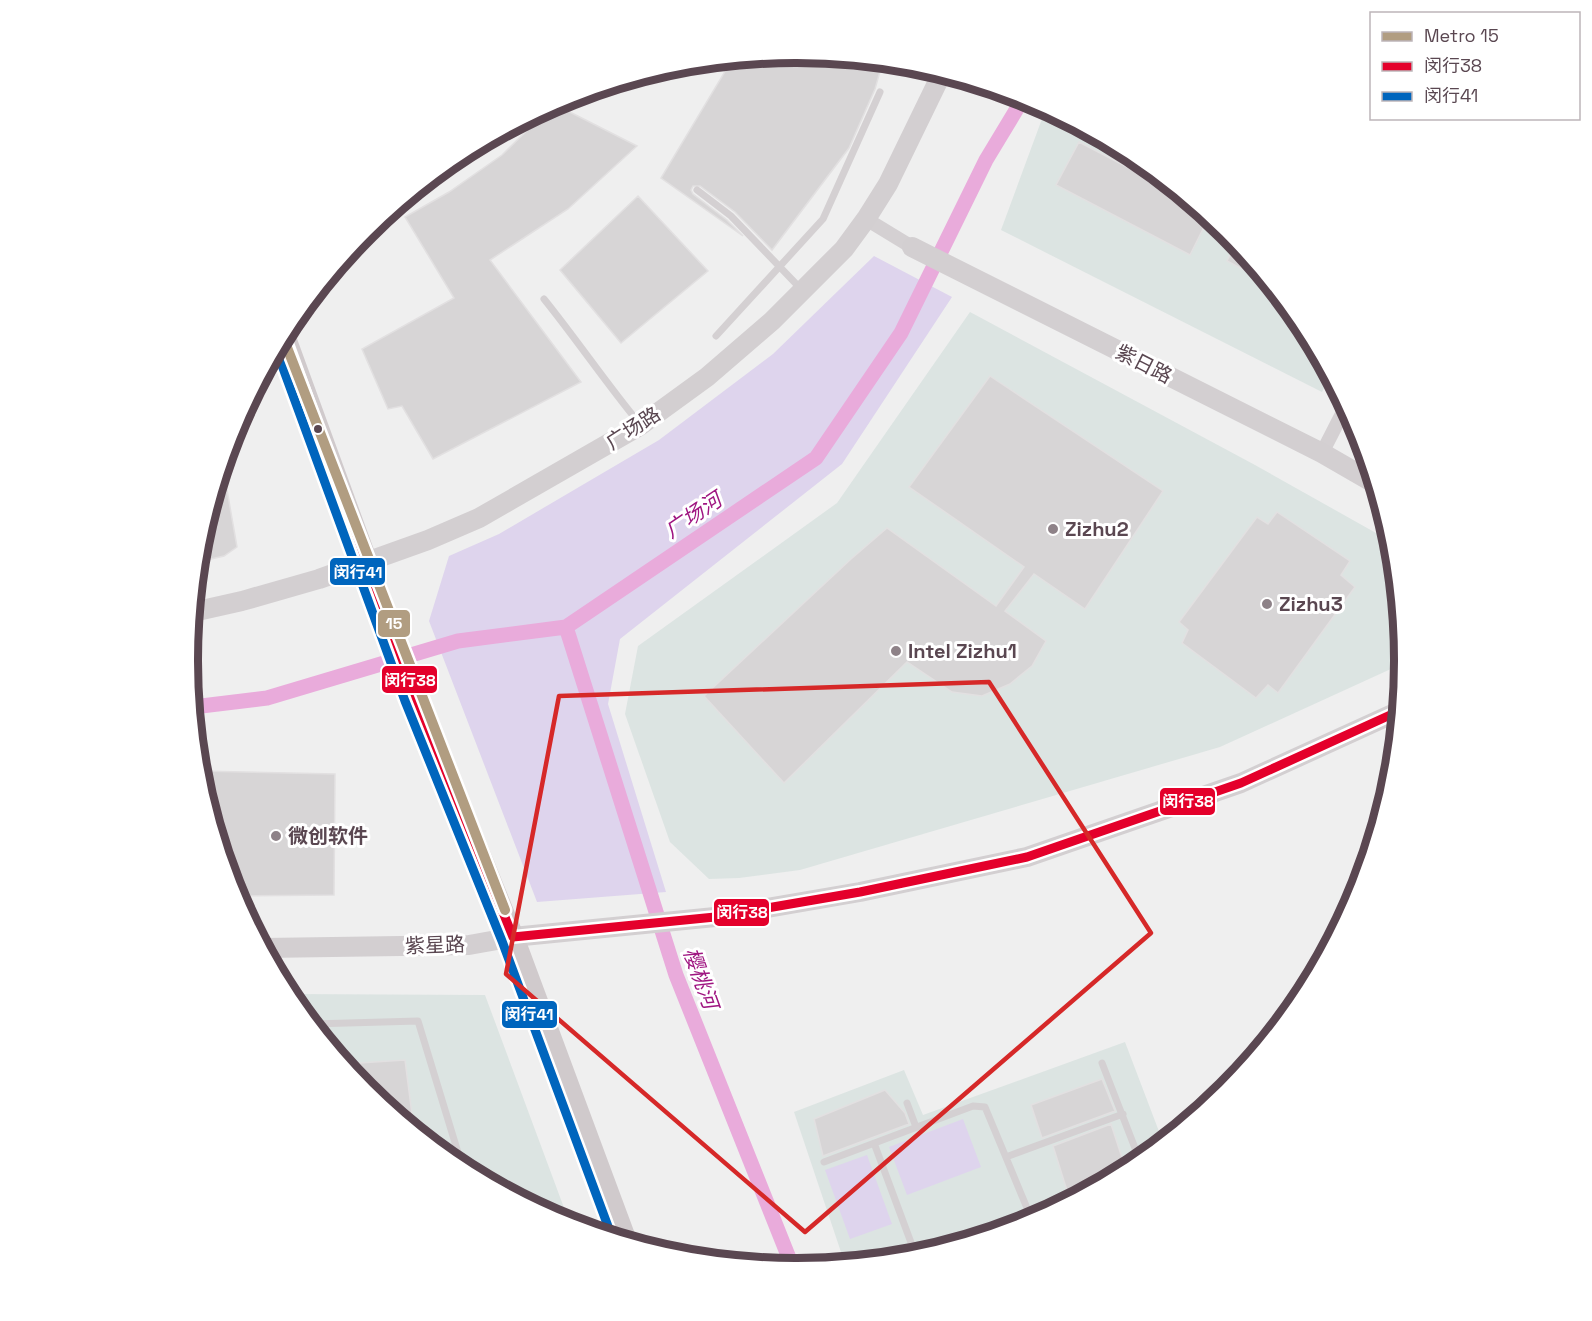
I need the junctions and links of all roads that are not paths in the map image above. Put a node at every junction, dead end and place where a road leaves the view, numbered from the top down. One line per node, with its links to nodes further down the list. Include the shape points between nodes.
1 (940, 80): 4 (street, 广场路)
2 (880, 92): 6 (lane, via 823,219)
3 (697, 190): 6 (lane, via 731,216)
4 (866, 219): 5 (street); 7 (street, 广场路, via 844,249)
5 (912, 247): 13 (street, 紫日路)
6 (780, 266): 7 (lane); 9 (lane)
7 (802, 290): 12 (street, 广场路, via 707,377)
8 (544, 299): 12 (lane)
9 (716, 336)
10 (288, 347): 15 (main road)
11 (1341, 416): 13 (street)
12 (641, 425): 15 (street, 广场路, via 479,518)
13 (1322, 453): 14 (street, 紫日路)
14 (1365, 478)
15 (368, 563): 16 (street, 广场路); 18 (main road, via 416,697)
16 (201, 610)
17 (1390, 715): 18 (street, 紫星路, via 1241,783 1027,857 714,917)
18 (513, 937): 19 (street, 紫星路, via 469,945); 31 (main road)
19 (273, 948)
20 (322, 1024): 27 (lane, via 418,1021)
21 (1102, 1063): 23 (lane)
22 (907, 1103): 24 (lane)
23 (1123, 1114): 26 (lane); 28 (lane)
24 (916, 1127): 25 (lane); 28 (lane, via 973,1106 985,1107)
25 (873, 1143): 29 (lane); 32 (lane)
26 (1136, 1151)
27 (459, 1154)
28 (1006, 1157): 30 (lane)
29 (824, 1162)
30 (1028, 1211)
31 (623, 1232)
32 (913, 1247)

